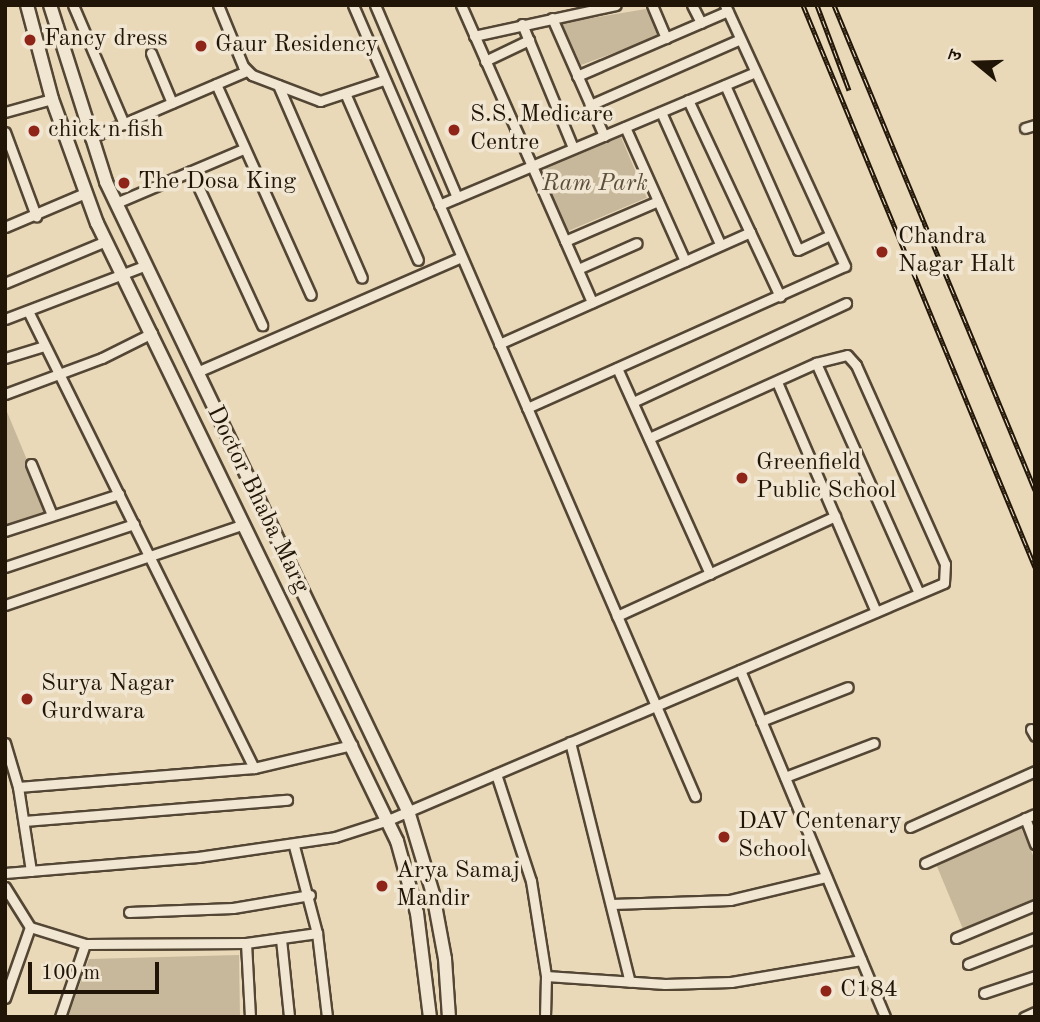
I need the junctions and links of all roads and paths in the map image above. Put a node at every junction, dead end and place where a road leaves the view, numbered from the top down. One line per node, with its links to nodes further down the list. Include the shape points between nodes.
1 (27, 5): 29 (street, Doctor Bhaba Marg)
2 (50, 5): 39 (street, Doctor Bhaba Marg)
3 (73, 5): 35 (street)
4 (218, 5): 21 (street)
5 (353, 5): 24 (street)
6 (375, 5): 45 (street)
7 (461, 5): 15 (street)
8 (616, 5): 12 (street)
9 (652, 5): 16 (street)
10 (692, 5): 13 (street)
11 (726, 8): 13 (street); 17 (street)
12 (552, 18): 14 (street); 23 (street)
13 (701, 23): 16 (street)
14 (522, 24): 15 (street); 18 (street)
15 (474, 36): 20 (street)
16 (666, 38): 23 (street)
17 (740, 39): 22 (street); 32 (street)
18 (529, 40): 20 (street); 40 (street)
19 (151, 53): 31 (street)
20 (485, 61): 42 (street)
21 (246, 71): 25 (street); 26 (street)
22 (755, 72): 27 (street); 52 (street)
23 (577, 76): 32 (street)
24 (384, 80): 28 (street); 48 (street)
25 (216, 84): 31 (street); 41 (street)
26 (278, 85): 28 (street, via 316,101); 63 (street)
27 (725, 85): 30 (street); 52 (street, via 798,250)
28 (345, 93): 58 (street)
29 (52, 99): 33 (street); 44 (street, Doctor Bhaba Marg)
30 (688, 100): 34 (street); 51 (street)
31 (172, 103): 35 (street)
32 (590, 105): 38 (street)
33 (5, 112)
34 (661, 112): 36 (street); 56 (street)
35 (124, 124): 39 (street)
36 (625, 127): 38 (street); 46 (street)
37 (5, 132): 49 (street)
38 (604, 136): 40 (street)
39 (90, 138): 47 (street, Doctor Bhaba Marg)
40 (573, 148): 42 (street)
41 (243, 149): 43 (street); 65 (street)
42 (532, 166): 45 (street); 54 (street)
43 (191, 171): 47 (street); 71 (street)
44 (85, 193): 49 (street); 53 (street, Doctor Bhaba Marg)
45 (457, 197): 48 (street)
46 (658, 201): 54 (street); 59 (street)
47 (116, 203): 60 (street, Doctor Bhaba Marg)
48 (439, 205): 57 (street)
49 (36, 216): 50 (street)
50 (5, 227)
51 (750, 232): 56 (street); 66 (street)
52 (830, 235): 66 (street, via 845,267)
53 (106, 240): 62 (street, Doctor Bhaba Marg); 64 (street)
54 (565, 241): 61 (street)
55 (637, 243): 61 (street)
56 (720, 244): 59 (street)
57 (461, 257): 73 (street); 78 (street)
58 (418, 260)
59 (685, 261): 67 (street)
60 (144, 265): 62 (street); 78 (street, Doctor Bhaba Marg)
61 (578, 270): 67 (street)
62 (123, 274): 69 (street); 72 (street, Doctor Bhaba Marg)
63 (362, 278)
64 (5, 283)
65 (311, 295)
66 (780, 296): 77 (street)
67 (592, 302): 73 (street)
68 (846, 303): 82 (street)
69 (28, 311): 70 (street); 74 (street)
70 (5, 319)
71 (262, 325)
72 (152, 333): 79 (street); 90 (street, Doctor Bhaba Marg)
73 (499, 344): 83 (street)
74 (44, 346): 75 (street); 79 (street)
75 (5, 358)
76 (816, 363): 80 (street); 95 (street); 95 (street, via 841,354 856,365 945,564 944,583)
77 (617, 368): 82 (street); 83 (street)
78 (197, 372): 114 (street, Doctor Bhaba Marg)
79 (57, 375): 81 (street); 86 (street)
80 (777, 382): 84 (street); 88 (street)
81 (5, 394)
82 (633, 402): 84 (street)
83 (527, 408): 98 (street)
84 (649, 438): 94 (street)
85 (31, 464): 87 (street)
86 (119, 494): 87 (street); 89 (street)
87 (52, 515): 91 (street)
88 (835, 516): 94 (street); 97 (street)
89 (134, 524): 92 (street); 93 (street)
90 (244, 524): 92 (street); 106 (street, Doctor Bhaba Marg)
91 (5, 531)
92 (149, 554): 96 (street); 107 (street)
93 (5, 567)
94 (710, 574): 98 (street)
95 (919, 593): 97 (street)
96 (5, 605)
97 (876, 612): 99 (street)
98 (617, 616): 101 (street)
99 (740, 670): 101 (street); 102 (street)
100 (848, 687): 102 (street)
101 (656, 705): 104 (street); 112 (street)
102 (761, 721): 110 (street)
103 (5, 743): 111 (street)
104 (569, 743): 109 (street); 128 (street)
105 (874, 743): 110 (street)
106 (352, 745): 107 (street); 117 (street, Doctor Bhaba Marg)
107 (254, 768): 111 (street)
108 (1035, 771): 119 (street)
109 (496, 774): 114 (street); 140 (street, via 531,881)
110 (785, 777): 125 (street)
111 (18, 787): 118 (street)
112 (695, 796)
113 (287, 800): 118 (street)
114 (408, 811): 117 (street); 151 (street, Doctor Bhaba Marg, via 433,894 445,959)
115 (1035, 814): 116 (street)
116 (1025, 818): 120 (street); 122 (street)
117 (388, 820): 121 (street); 150 (street, Doctor Bhaba Marg, via 417,913)
118 (24, 821): 123 (street)
119 (910, 827)
120 (1035, 844)
121 (294, 846): 123 (street); 127 (street)
122 (925, 863)
123 (31, 871): 124 (street)
124 (5, 873)
125 (826, 877): 128 (street, via 730,900); 138 (street)
126 (5, 887): 131 (street)
127 (310, 895): 130 (street, via 233,908); 132 (street)
128 (612, 904): 142 (street)
129 (1035, 905): 133 (street)
130 (130, 912)
131 (30, 927): 137 (street); 144 (street)
132 (317, 933): 135 (street); 149 (street)
133 (956, 938)
134 (1035, 938): 139 (street)
135 (281, 939): 136 (street); 148 (street)
136 (246, 943): 137 (street); 147 (street)
137 (85, 944): 146 (street)
138 (861, 960): 142 (street, via 730,982); 153 (street)
139 (968, 964)
140 (546, 976): 142 (street); 152 (street)
141 (1035, 976): 143 (street)
142 (630, 982)
143 (984, 993)
144 (5, 998)
145 (1035, 1012): 154 (street)
146 (60, 1017)
147 (250, 1017)
148 (289, 1017)
149 (327, 1017)
150 (430, 1017)
151 (449, 1017)
152 (545, 1017)
153 (885, 1017)
154 (1024, 1017)

